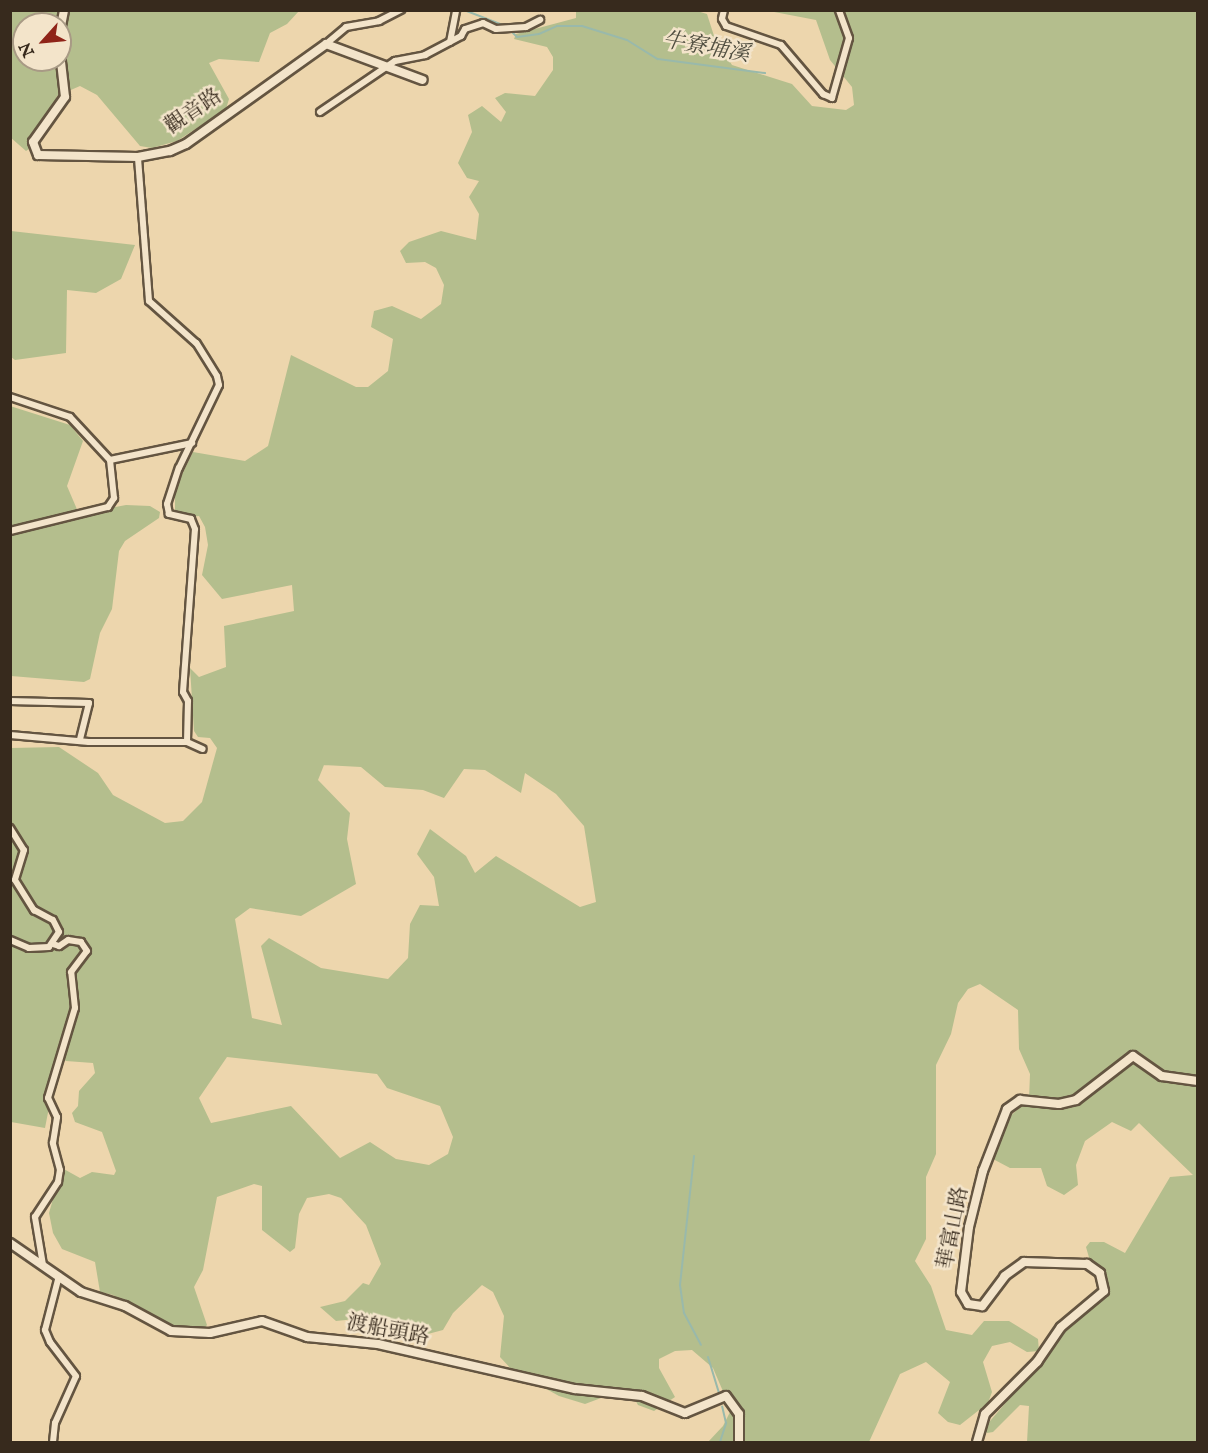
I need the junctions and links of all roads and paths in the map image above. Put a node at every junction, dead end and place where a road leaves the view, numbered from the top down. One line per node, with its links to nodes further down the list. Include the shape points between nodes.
1 (401, 10): 7 (street, via 379,21 346,27)
2 (456, 10): 6 (street)
3 (724, 10): 4 (street, via 722,19 726,26 781,45 832,98 849,38)
4 (839, 10)
5 (540, 20): 6 (street, via 526,27 496,29 483,23 465,29)
6 (449, 43): 8 (street)
7 (326, 44): 8 (street); 12 (street, 觀音路, via 186,144)
8 (385, 67): 10 (street); 11 (street)
9 (62, 72): 12 (street, 觀音路, via 65,97 33,142 38,155)
10 (423, 80)
11 (320, 112)
12 (138, 157): 14 (street, via 149,301 195,343 218,376 216,393)
13 (10, 397): 15 (street, via 70,417)
14 (192, 443): 15 (street); 20 (street, via 167,504 169,514 190,519 195,530 183,692 188,700)
15 (110, 460): 16 (street, via 114,498 108,507)
16 (10, 531)
17 (10, 701): 19 (street, via 89,703)
18 (10, 735): 19 (street)
19 (80, 739): 20 (street)
20 (188, 742): 21 (street)
21 (203, 749)
22 (10, 828): 24 (street, via 24,849 15,880 34,910 57,926 59,932)
23 (10, 940): 24 (street, via 30,948)
24 (53, 944): 27 (street, via 81,942 87,951 71,972 75,1008 48,1098 57,1117 53,1143 60,1170 58,1182 35,1217)
25 (1197, 1082): 31 (street, 華富山路, via 1162,1076 1133,1056 1076,1100 1059,1104 1020,1100 1007,1109 983,1171 969,1227 961,1292 968,1304 982,1306 1005,1276 1024,1262 1088,1264 1100,1273 1104,1291 1060,1327 1037,1362 985,1414)
26 (10, 1243): 27 (street, 渡船頭路)
27 (43, 1265): 28 (street, 渡船頭路)
28 (59, 1276): 29 (street, via 45,1330 76,1376 56,1424); 30 (street, 渡船頭路, via 81,1292 185,1334 216,1332 262,1321 307,1337 378,1344 575,1389 642,1396 685,1413 726,1396 739,1414)
29 (53, 1443)
30 (739, 1443)
31 (977, 1443)

